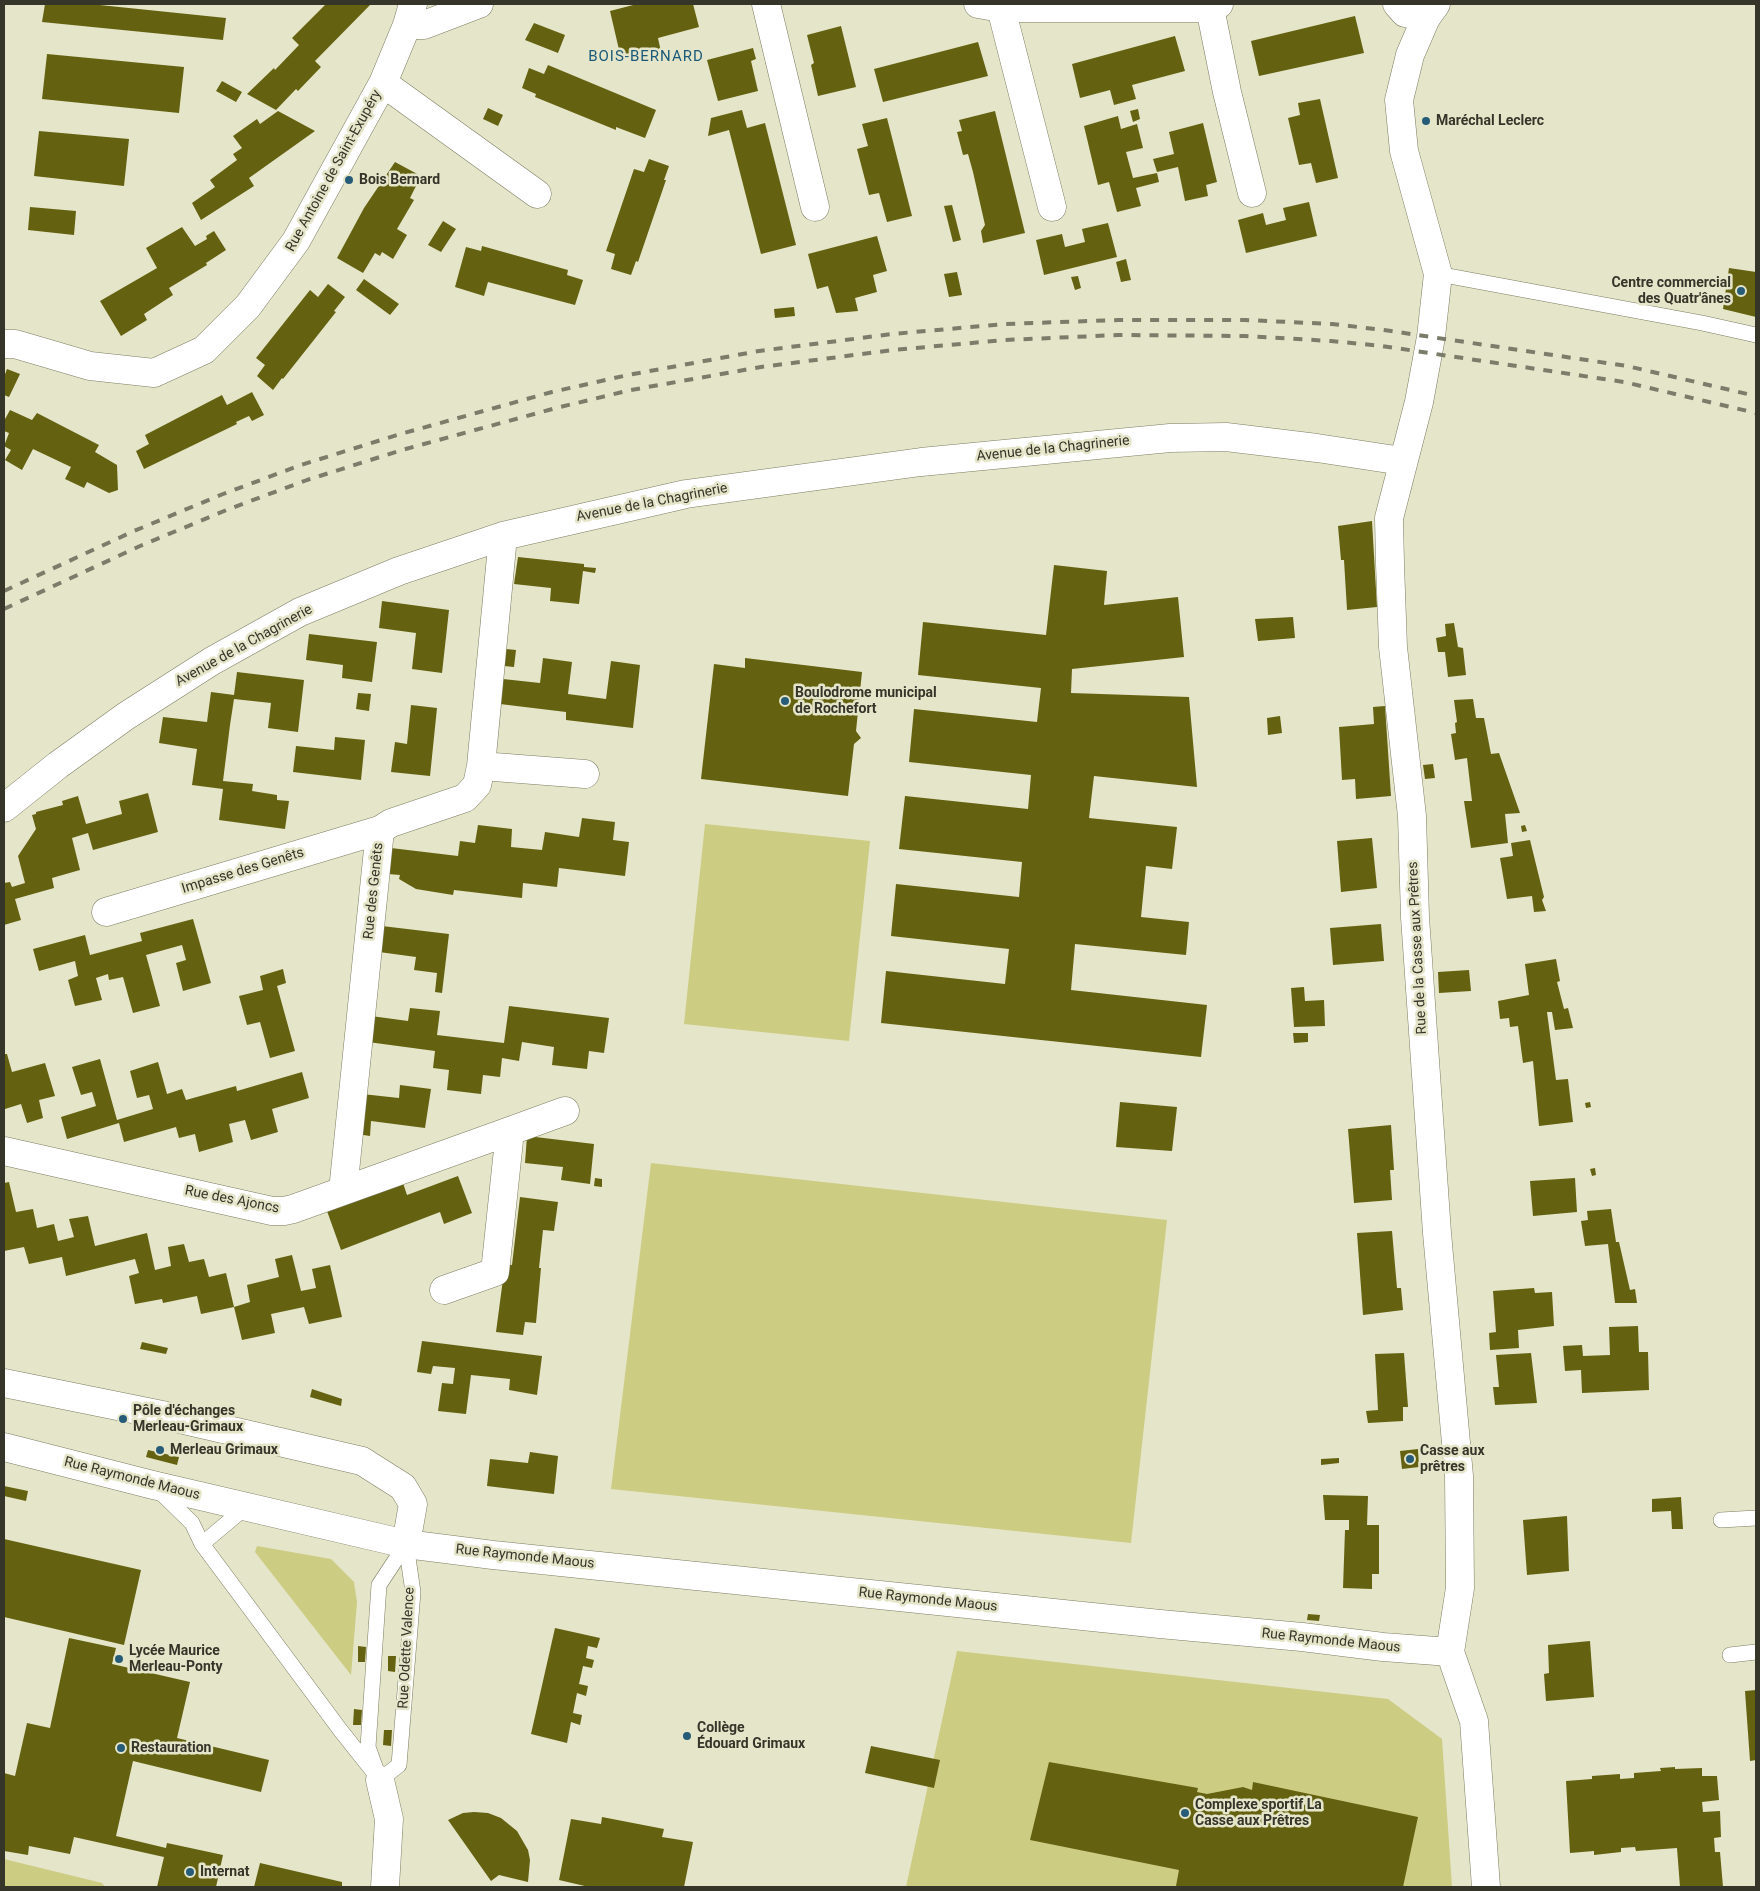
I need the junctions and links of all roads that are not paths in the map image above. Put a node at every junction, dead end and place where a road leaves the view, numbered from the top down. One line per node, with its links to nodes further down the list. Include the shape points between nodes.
1 (479, 4): 7 (street, via 424,24)
2 (766, 4): 11 (street)
3 (1397, 4): 6 (street, Rue de la Casse aux Prêtres, via 1405,13)
4 (990, 6): 5 (street); 12 (street)
5 (1214, 6): 9 (street, via 1227,92)
6 (1431, 11): 13 (street, Rue de la Casse aux Prêtres, via 1410,55 1398,100 1404,151)
7 (410, 14): 8 (street, Rue Antoine de Saint-Exupéry)
8 (383, 83): 10 (street, Rue Antoine de Saint-Exupéry); 15 (street, Rue Antoine de Saint-Exupéry, via 296,241 248,306 204,350 154,373 90,366 15,344)
9 (1252, 193)
10 (536, 194)
11 (815, 207)
12 (1052, 207)
13 (1438, 274): 14 (lane); 16 (street, Rue de la Casse aux Prêtres, via 1419,402)
14 (1756, 335)
15 (4, 344)
16 (1402, 461): 17 (street, Avenue de la Chagrinerie, via 1226,438 1170,438 921,462 686,494); 36 (street, Rue de la Casse aux Prêtres, via 1389,518 1393,647 1412,816 1414,917 1458,1476 1460,1588)
17 (504, 536): 18 (street, Rue des Genêts); 20 (street, Avenue de la Chagrinerie, via 399,571 300,612 212,661 126,716)
18 (481, 766): 19 (street); 21 (street, Rue des Genêts, via 477,785 466,798 391,823)
19 (586, 774)
20 (4, 808)
21 (380, 830): 22 (street, Impasse des Genêts); 26 (street, Rue des Genêts)
22 (106, 912)
23 (565, 1111): 24 (street, Rue des Ajoncs)
24 (510, 1130): 26 (street, Rue des Ajoncs); 27 (street, via 495,1272)
25 (4, 1151): 26 (street, Rue des Ajoncs, via 272,1211 293,1209)
26 (343, 1191)
27 (444, 1290)
28 (4, 1383): 35 (street, via 362,1461 403,1487 413,1504)
29 (4, 1447): 30 (street, Rue Raymonde Maous)
30 (153, 1485): 31 (street, Rue Raymonde Maous); 34 (lane, via 192,1523)
31 (246, 1507): 34 (lane); 35 (street, Rue Raymonde Maous)
32 (1756, 1518): 33 (lane)
33 (1721, 1520)
34 (202, 1544): 39 (lane)
35 (406, 1544): 36 (street, Rue Raymonde Maous, via 1144,1623); 39 (lane, Rue Odette Valence, via 413,1592 399,1765); 39 (lane, Rue Odette Valence, via 379,1585 368,1747)
36 (1450, 1652): 41 (street, Rue de la Casse aux Prêtres, via 1474,1721)
37 (1756, 1652): 38 (lane)
38 (1730, 1654)
39 (380, 1780): 40 (street, Rue Odette Valence, via 388,1819)
40 (385, 1887)
41 (1486, 1887)

